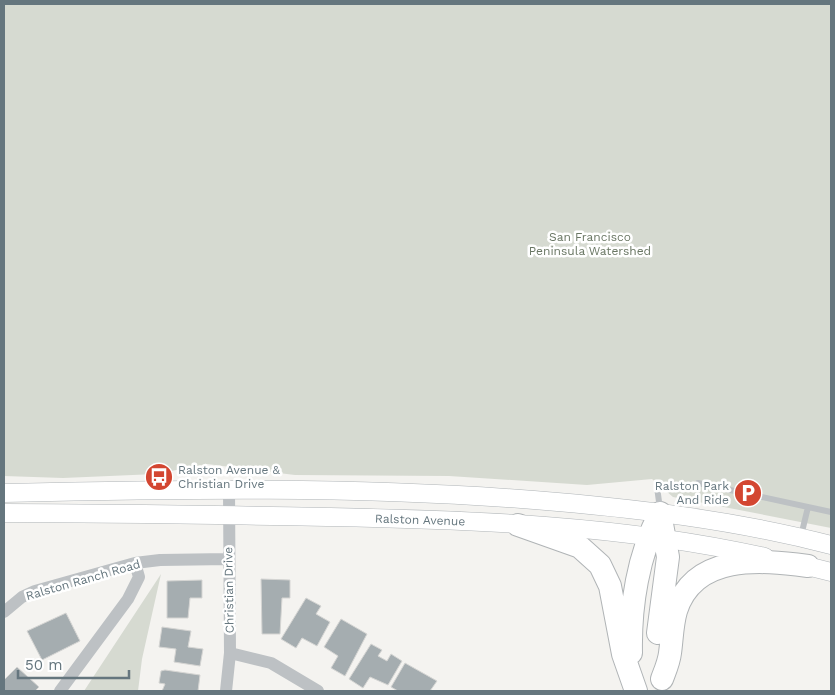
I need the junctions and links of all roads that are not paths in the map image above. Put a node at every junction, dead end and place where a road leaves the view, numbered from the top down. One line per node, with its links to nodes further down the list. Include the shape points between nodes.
1 (698, 483): 5 (lane)
2 (657, 487): 8 (lane)
3 (229, 489): 4 (main road); 8 (main road, via 452,495); 9 (street, Christian Drive)
4 (4, 493)
5 (808, 507): 6 (lane); 11 (lane)
6 (831, 512)
7 (4, 513): 9 (main road, Ralston Avenue)
8 (660, 513): 11 (main road); 12 (highway)
9 (228, 515): 10 (main road, Ralston Avenue); 14 (street, Christian Drive)
10 (518, 525): 12 (main road, Ralston Avenue); 24 (highway, via 580,547 600,565 610,586 623,654)
11 (801, 537): 13 (main road)
12 (657, 539): 16 (main road, Ralston Avenue); 20 (highway, via 667,566 657,650); 24 (highway, via 641,563 631,635)
13 (831, 545)
14 (228, 559): 15 (street, Ralston Ranch Road); 19 (street, Christian Drive)
15 (135, 563): 18 (street, Ralston Ranch Road, via 35,591 22,596); 21 (street, via 138,577 128,599)
16 (808, 566): 17 (main road, Ralston Avenue); 20 (highway, via 747,562 719,567 701,576 685,593 677,610)
17 (831, 572)
18 (4, 612)
19 (230, 653): 22 (street, Christian Drive); 23 (street, via 271,663)
20 (665, 685)
21 (60, 691)
22 (226, 691)
23 (318, 691)
24 (636, 691)

